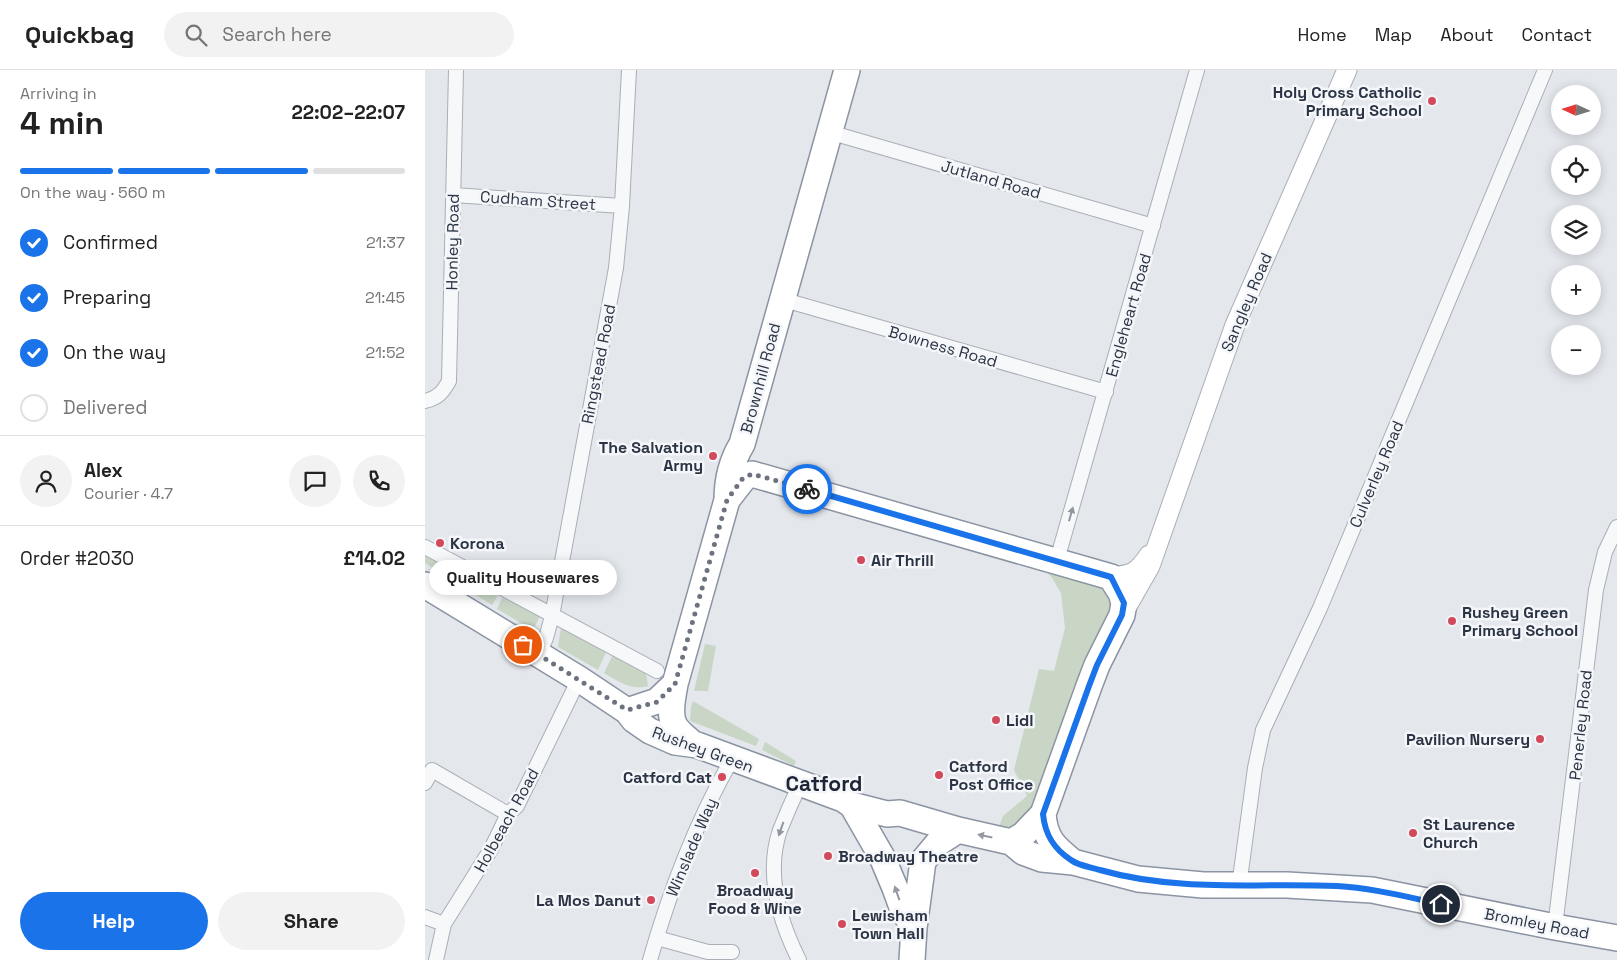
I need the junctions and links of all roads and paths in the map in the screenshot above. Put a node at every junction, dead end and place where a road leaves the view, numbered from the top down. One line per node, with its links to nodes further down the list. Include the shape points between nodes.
1 (456, 70): 8 (street, Honley Road)
2 (629, 70): 9 (street, Ringstead Road)
3 (847, 70): 7 (highway, Brownhill Road)
4 (1197, 70): 10 (street, Engleheart Road)
5 (1347, 70): 18 (street, Sangley Road, via 1235,324)
6 (1545, 70): 39 (street, Culverley Road, via 1320,608 1263,730)
7 (829, 132): 10 (street, Jutland Road); 11 (highway, Brownhill Road)
8 (453, 195): 9 (street, Cudham Street); 13 (street, Honley Road, via 449,381 443,393)
9 (622, 206): 24 (street, Ringstead Road, via 616,268)
10 (1153, 226): 12 (street, Engleheart Road)
11 (781, 300): 12 (street, Bowness Road); 14 (highway, Brownhill Road)
12 (1106, 392): 20 (street, Engleheart Road, one-way to 12)
13 (425, 401)
14 (742, 444): 15 (highway); 16 (highway, Brownhill Road, via 734,456 727,482)
15 (752, 474): 16 (highway, via 743,478); 20 (highway)
16 (727, 500): 26 (highway, Brownhill Road)
17 (1617, 527): 42 (street, Penerley Road, via 1605,552 1596,590)
18 (1159, 539): 21 (street, Sangley Road, via 1140,568 1130,575); 23 (street, Sangley Road, via 1150,566)
19 (425, 547): 24 (street)
20 (1057, 560): 21 (highway)
21 (1111, 577): 23 (highway, via 1124,603)
22 (425, 586): 25 (highway, Rushey Green)
23 (1122, 615): 35 (highway, Sangley Road, via 1097,665)
24 (552, 616): 25 (street, Ringstead Road); 26 (street)
25 (539, 654): 27 (highway, Rushey Green)
26 (666, 678): 28 (highway, Brownhill Road, via 657,702); 29 (highway, Brownhill Road, via 675,727)
27 (579, 679): 28 (highway, Rushey Green); 34 (street, Holbeach Road, via 517,806)
28 (627, 710): 29 (highway, Rushey Green, via 634,720 650,731 675,742)
29 (693, 744): 30 (highway, Rushey Green)
30 (732, 759): 32 (highway, Rushey Green); 44 (street, Winslade Way, via 679,868)
31 (425, 783): 34 (street, via 433,770)
32 (800, 784): 33 (highway, Rushey Green, via 843,798); 49 (street, one-way to 49, via 780,831 773,870 786,933)
33 (852, 805): 36 (highway, Rushey Green); 43 (highway, one-way to 33, via 903,910 882,857)
34 (508, 814): 41 (street, Holbeach Road, via 491,849)
35 (1043, 814): 37 (highway, Sangley Road, via 1023,835); 38 (highway, Bromley Road, via 1045,831 1055,847)
36 (958, 830): 37 (highway, Rushey Green, one-way to 36); 43 (highway, via 938,843 923,862)
37 (1011, 842): 38 (highway, Bromley Road, via 1023,852 1042,859)
38 (1073, 862): 39 (highway, Bromley Road, via 1138,879)
39 (1239, 886): 42 (highway, Bromley Road, via 1296,885 1372,890)
40 (425, 917): 41 (street)
41 (443, 924): 47 (street, Holbeach Road)
42 (1555, 927): 45 (highway, Bromley Road)
43 (914, 928): 50 (highway)
44 (657, 938): 46 (street, via 708,952); 48 (street, Winslade Way)
45 (1617, 938)
46 (732, 952)
47 (436, 960)
48 (650, 960)
49 (799, 960)
50 (912, 960)

